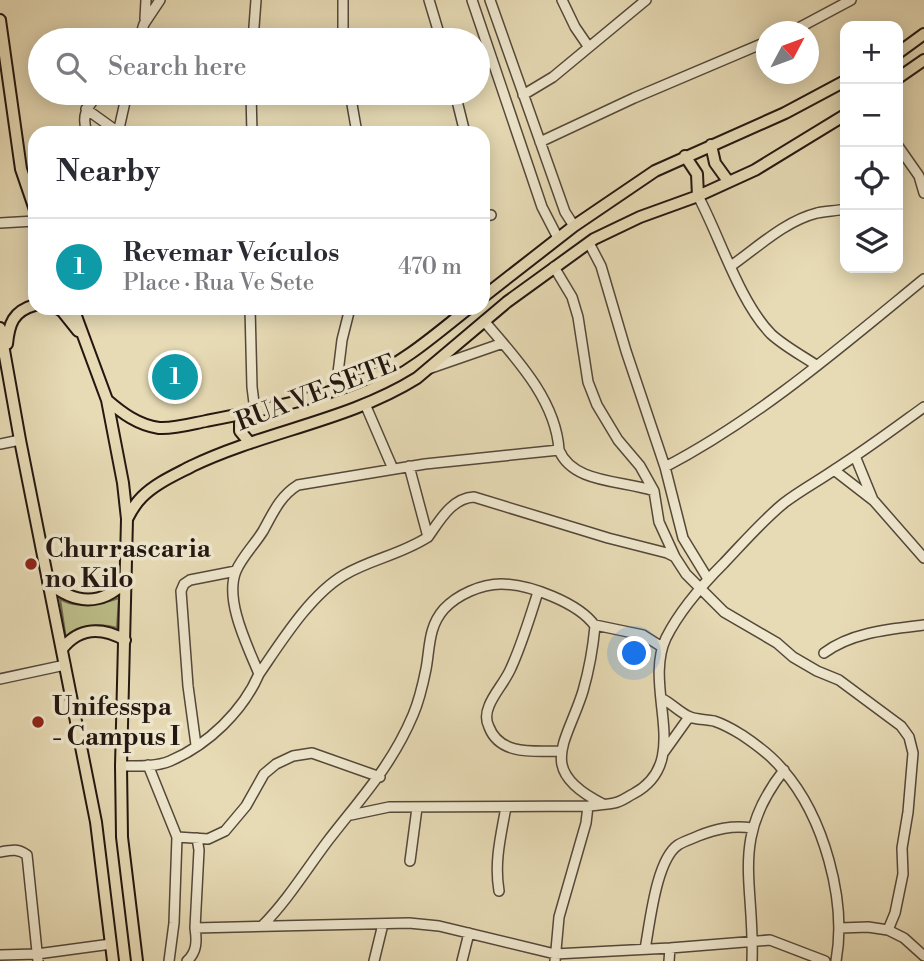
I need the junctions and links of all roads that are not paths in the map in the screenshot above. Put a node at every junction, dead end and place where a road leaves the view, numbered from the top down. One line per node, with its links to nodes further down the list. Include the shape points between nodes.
1 (146, 0): 13 (street)
2 (160, 0): 13 (street)
3 (256, 0): 15 (street)
4 (343, 0): 16 (street)
5 (429, 0): 17 (street)
6 (472, 0): 18 (street)
7 (490, 0): 28 (street)
8 (562, 0): 20 (street)
9 (646, 0): 20 (street)
10 (851, 0): 12 (street)
11 (0, 20): 27 (main road)
12 (812, 21)
13 (144, 24): 14 (street)
14 (143, 28)
15 (254, 28)
16 (343, 28)
17 (437, 28)
18 (481, 28)
19 (924, 34): 22 (main road)
20 (588, 46): 28 (street, via 553,77)
21 (756, 46): 42 (street)
22 (903, 49)
23 (490, 54): 54 (street, via 541,207)
24 (924, 60): 25 (main road)
25 (903, 75)
26 (840, 84): 43 (main road)
27 (5, 92): 47 (main road)
28 (523, 95): 42 (street)
29 (90, 105): 34 (street)
30 (124, 105): 38 (street)
31 (251, 105): 39 (street)
32 (352, 105): 40 (street)
33 (458, 105): 41 (street)
34 (86, 109): 36 (street); 37 (street)
35 (840, 118): 46 (main road, RUA VE SETE, via 782,155)
36 (86, 126)
37 (109, 126)
38 (120, 126)
39 (252, 126)
40 (356, 126)
41 (463, 126)
42 (540, 142): 53 (street)
43 (710, 145): 45 (main road); 46 (main road, via 715,163)
44 (899, 147): 48 (street, via 919,176)
45 (685, 156): 49 (main road, via 697,174); 53 (main road)
46 (728, 181): 49 (main road, RUA VE SETE)
47 (28, 189)
48 (924, 193)
49 (698, 196): 55 (main road, RUA VE SETE, via 640,217); 56 (street)
50 (840, 210): 56 (street, via 796,221)
51 (28, 221): 52 (street)
52 (0, 223)
53 (573, 226): 54 (main road)
54 (558, 238): 59 (main road)
55 (589, 243): 57 (main road, RUA VE SETE); 85 (street, via 601,266)
56 (732, 266): 72 (street, via 772,334)
57 (554, 267): 66 (main road, RUA VE SETE); 88 (street, via 572,297 588,382 597,405)
58 (924, 279): 72 (street)
59 (490, 291)
60 (28, 308): 71 (main road, via 9,326)
61 (65, 315): 68 (main road)
62 (76, 315): 68 (main road)
63 (250, 315): 78 (street)
64 (348, 315): 74 (street)
65 (460, 315): 70 (main road, RUA VE SETE)
66 (484, 321): 69 (street); 73 (main road, RUA VE SETE)
67 (0, 328): 71 (main road)
68 (85, 339): 75 (main road)
69 (503, 343): 73 (street); 82 (street, via 548,410 558,433)
70 (403, 358): 73 (main road); 74 (main road, RUA VE SETE, via 368,378)
71 (6, 361): 79 (main road)
72 (816, 365): 85 (street, via 775,397)
73 (422, 374): 76 (main road, RUA VE SETE)
74 (335, 389): 78 (main road, RUA VE SETE)
75 (107, 400): 78 (main road, RUA VE SETE, via 142,424 159,428); 90 (main road)
76 (365, 404): 80 (main road, RUA VE SETE); 86 (street)
77 (924, 407): 83 (street)
78 (251, 412): 80 (main road, via 240,423 240,431)
79 (20, 440): 81 (street); 97 (main road)
80 (250, 443): 90 (main road, RUA VE SETE, via 156,485 142,496)
81 (0, 444)
82 (559, 450): 84 (street); 88 (street, via 569,467)
83 (855, 456): 87 (street); 89 (street)
84 (409, 466): 86 (street); 91 (street)
85 (664, 467): 95 (street, via 683,538)
86 (393, 469): 94 (street, via 298,485 288,491)
87 (834, 470): 89 (street); 95 (street, via 786,501)
88 (654, 491): 92 (street, via 659,522)
89 (874, 501): 93 (street)
90 (127, 519): 96 (main road)
91 (428, 537): 92 (street, via 458,501 474,497); 107 (street, via 343,576 328,588)
92 (675, 557): 98 (street)
93 (924, 558)
94 (236, 571): 107 (street, via 232,592); 111 (street, via 190,580 181,591)
95 (708, 579): 98 (street)
96 (126, 581): 97 (main road, via 109,597 81,600); 102 (main road)
97 (48, 582): 104 (main road)
98 (701, 587): 103 (street); 135 (street, via 724,612 793,657 839,680 909,737 913,753 902,874)
99 (538, 592): 100 (street, via 551,595); 112 (street, via 513,663 488,707 486,720 500,743 513,749); 117 (street, via 500,584 460,596 444,610 430,636 414,712)
100 (593, 623): 103 (street, via 643,635); 112 (street, via 583,690)
101 (924, 625): 105 (street, via 844,641)
102 (125, 640): 104 (main road, via 99,630 68,641); 115 (main road)
103 (662, 647): 109 (street, via 658,664)
104 (62, 649): 106 (main road)
105 (824, 653)
106 (65, 665): 108 (street); 138 (main road, via 96,822)
107 (259, 674): 111 (street, via 234,714)
108 (0, 679)
109 (661, 698): 110 (street); 113 (street)
110 (689, 717): 113 (street); 116 (street, via 740,733)
111 (196, 745): 114 (street, via 169,762)
112 (561, 751): 118 (street, via 562,766 571,782)
113 (664, 752): 118 (street, via 652,781 615,803)
114 (148, 765): 115 (street); 124 (street)
115 (121, 766): 147 (main road, via 122,837)
116 (784, 770): 123 (street); 134 (street, via 800,793 827,854)
117 (380, 777): 122 (street); 126 (street, via 312,753 293,756 264,774 236,820)
118 (603, 804): 119 (street)
119 (588, 806): 120 (street); 144 (street, via 559,917)
120 (506, 807): 121 (street); 130 (street, via 497,855)
121 (417, 808): 122 (street, via 388,807); 129 (street)
122 (351, 815): 132 (street)
123 (751, 828): 137 (street, via 747,866); 140 (street, via 712,830 678,845 659,880)
124 (177, 836): 125 (street); 148 (street)
125 (197, 838): 126 (street); 127 (street)
126 (208, 839): 127 (street)
127 (199, 850): 133 (street)
128 (0, 852): 145 (street, via 13,849 27,855)
129 (410, 861)
130 (499, 891)
131 (383, 924): 132 (street); 136 (street, via 439,926); 150 (street)
132 (262, 926): 133 (street)
133 (195, 928): 149 (street, via 195,950)
134 (840, 928): 135 (street); 155 (street)
135 (888, 930): 139 (street)
136 (469, 933): 144 (street); 151 (street)
137 (753, 941): 141 (street); 153 (street); 154 (street, via 783,943)
138 (111, 944): 145 (street); 146 (main road)
139 (920, 944): 143 (street)
140 (645, 948): 141 (street); 144 (street)
141 (670, 948): 152 (street)
142 (0, 955): 145 (street)
143 (924, 956)
144 (555, 957)
145 (38, 958)
146 (113, 961)
147 (137, 961)
148 (169, 961)
149 (187, 961)
150 (374, 961)
151 (462, 961)
152 (669, 961)
153 (752, 961)
154 (825, 961)
155 (836, 961)

